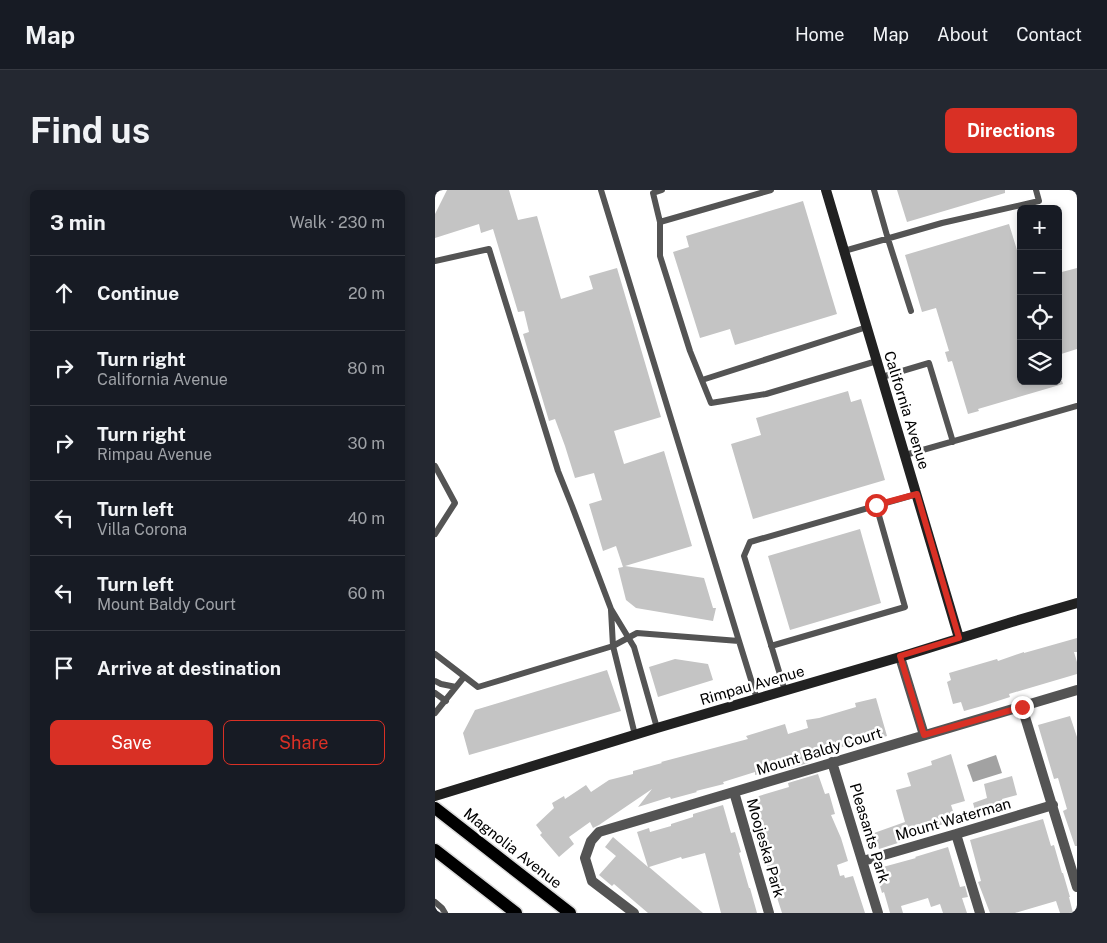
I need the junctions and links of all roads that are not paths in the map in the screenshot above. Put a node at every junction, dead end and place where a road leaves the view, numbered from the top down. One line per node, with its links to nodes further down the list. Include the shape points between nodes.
1 (601, 190): 27 (lane)
2 (662, 190): 7 (lane, via 653,193)
3 (771, 190): 7 (lane)
4 (826, 190): 9 (main road, California Avenue)
5 (874, 190): 8 (lane)
6 (1036, 190): 8 (lane, via 1039,201)
7 (660, 222): 15 (lane, via 660,256)
8 (888, 239): 9 (lane); 11 (lane)
9 (844, 251): 12 (main road, California Avenue)
10 (435, 261): 24 (lane, via 489,249 558,471)
11 (911, 311)
12 (867, 327): 13 (main road, California Avenue); 15 (lane)
13 (877, 361): 14 (main road, California Avenue); 15 (lane, via 766,394 711,404)
14 (882, 377): 17 (lane, via 929,363); 18 (main road, California Avenue)
15 (702, 380)
16 (1077, 406): 17 (lane)
17 (953, 442): 18 (lane)
18 (905, 456): 20 (main road, California Avenue)
19 (435, 466): 22 (lane, via 455,503)
20 (917, 494): 21 (lane); 26 (main road, California Avenue)
21 (876, 505): 29 (lane, via 750,542 744,556); 29 (lane, via 905,607)
22 (435, 534)
23 (1077, 603): 26 (main road, Rimpau Avenue)
24 (611, 609): 25 (lane); 28 (lane)
25 (629, 638): 27 (lane, via 637,634); 28 (lane); 42 (lane)
26 (959, 638): 31 (main road, Rimpau Avenue)
27 (739, 641): 38 (lane)
28 (613, 646): 32 (lane, via 478,687); 43 (lane)
29 (771, 646): 36 (lane)
30 (435, 654): 32 (lane)
31 (900, 656): 36 (main road, Rimpau Avenue); 44 (street)
32 (464, 677): 34 (lane)
33 (435, 681): 34 (lane)
34 (456, 687): 39 (lane)
35 (1077, 690): 40 (street, Mount Baldy Court)
36 (785, 691): 38 (main road, Rimpau Avenue)
37 (435, 693): 39 (lane)
38 (757, 699): 42 (main road, Rimpau Avenue)
39 (446, 701): 41 (lane)
40 (1022, 707): 44 (street, Mount Baldy Court); 48 (street)
41 (435, 713)
42 (657, 728): 43 (main road, Rimpau Avenue)
43 (635, 735): 47 (main road, Rimpau Avenue)
44 (924, 735): 45 (street, Mount Baldy Court)
45 (832, 762): 46 (street, Mount Baldy Court); 52 (street, Pleasants Park)
46 (734, 792): 58 (street, Mount Baldy Court, via 599,832 591,841 585,858 592,881); 59 (street, Moojeska Park)
47 (435, 796)
48 (1053, 805): 50 (street, Mount Waterman); 53 (street)
49 (435, 808): 57 (main road, Magnolia Avenue)
50 (956, 834): 52 (street, Mount Waterman); 61 (street)
51 (435, 850): 56 (main road)
52 (863, 861): 60 (street, Pleasants Park)
53 (1077, 887)
54 (435, 902): 55 (lane)
55 (445, 913)
56 (516, 913)
57 (570, 913)
58 (634, 913)
59 (769, 913)
60 (878, 913)
61 (980, 913)

